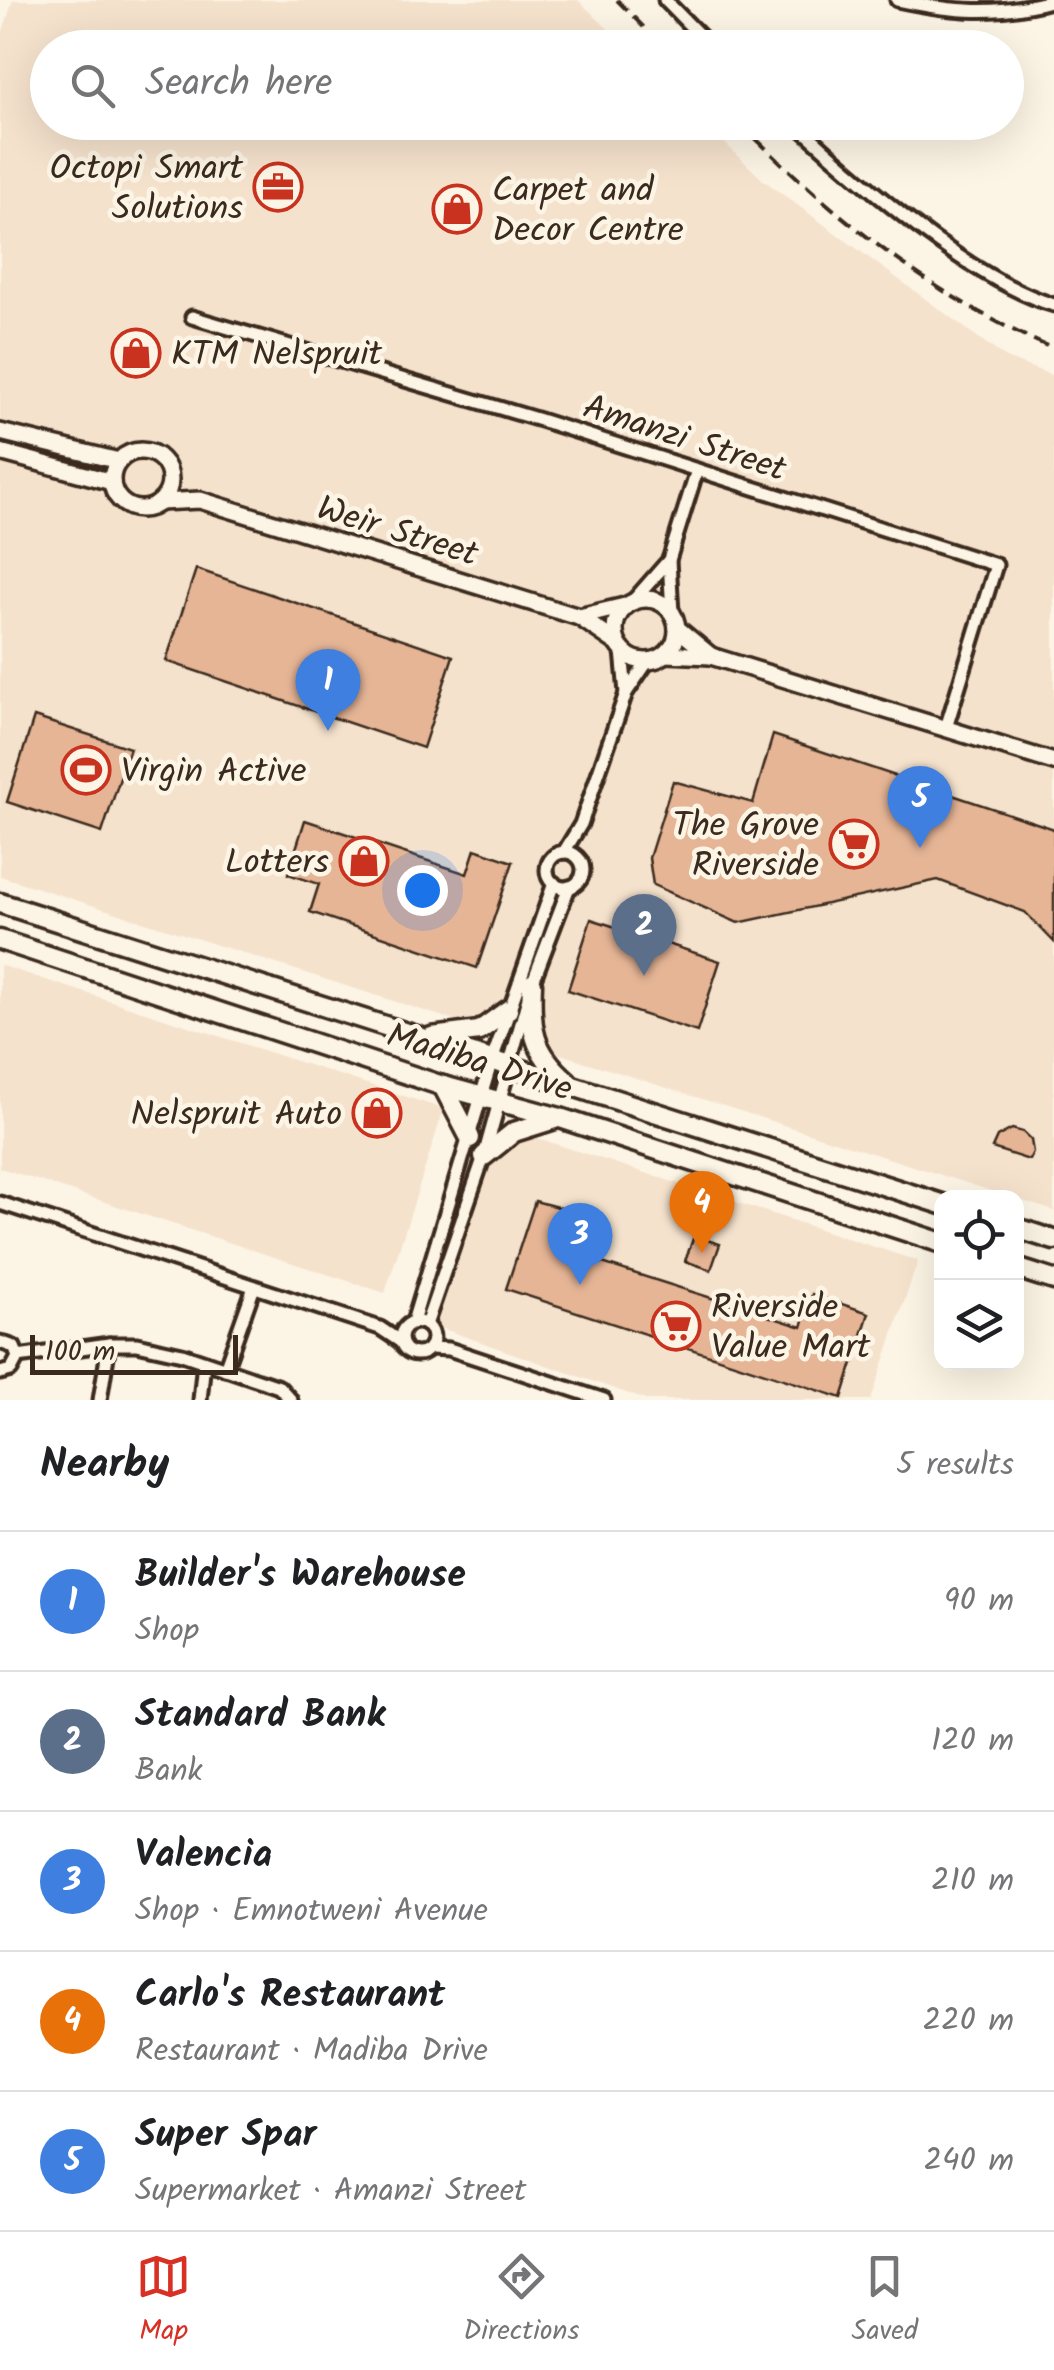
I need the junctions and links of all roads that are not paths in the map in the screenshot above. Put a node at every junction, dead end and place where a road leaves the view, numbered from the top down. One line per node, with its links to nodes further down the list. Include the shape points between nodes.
1 (665, 0): 4 (street)
2 (897, 0): 3 (street, via 996,13)
3 (1054, 0)
4 (694, 30)
5 (816, 140): 6 (street, via 926,232 1022,294)
6 (1054, 305)
7 (192, 317): 11 (street, Amanzi Street)
8 (0, 432): 10 (street)
9 (0, 452): 13 (street)
10 (119, 461): 12 (street, via 148,452); 13 (street)
11 (697, 470): 16 (street); 25 (street, Amanzi Street, via 996,565)
12 (170, 474): 14 (street); 15 (street)
13 (112, 482): 15 (street, via 131,507)
14 (200, 500): 15 (street); 18 (street, Weir Street)
15 (160, 502)
16 (669, 560): 17 (street); 19 (street)
17 (629, 603): 18 (street); 19 (street, via 659,601); 20 (street, via 615,623)
18 (579, 617): 20 (street)
19 (675, 621): 21 (street, via 676,638); 22 (street)
20 (620, 647): 23 (street); 24 (street)
21 (666, 654): 22 (street); 23 (street)
22 (711, 656): 25 (street)
23 (648, 661): 24 (street)
24 (626, 693): 27 (street)
25 (946, 728): 26 (street)
26 (1054, 762)
27 (582, 824): 28 (street); 29 (street)
28 (564, 852): 29 (street); 30 (street, via 548,866)
29 (579, 859): 31 (street, via 581,877)
30 (554, 883): 31 (street); 35 (street)
31 (570, 887): 34 (street)
32 (0, 903): 36 (main road, Madiba Drive)
33 (0, 940): 39 (main road, Madiba Drive)
34 (532, 984): 37 (street); 38 (main road, via 534,1039)
35 (508, 1010): 36 (main road, via 480,1032); 37 (street)
36 (421, 1038): 37 (main road, Madiba Drive)
37 (501, 1062): 38 (main road, Madiba Drive); 40 (street); 40 (street)
38 (571, 1085): 44 (main road, Madiba Drive)
39 (443, 1086): 40 (main road, Madiba Drive); 42 (main road)
40 (490, 1100): 41 (main road, Madiba Drive); 42 (street); 43 (street)
41 (560, 1118): 43 (main road, via 514,1132); 48 (main road, Madiba Drive)
42 (470, 1138): 53 (street)
43 (484, 1156): 53 (street)
44 (934, 1201)
45 (0, 1203): 51 (street)
46 (1024, 1231): 47 (main road)
47 (1054, 1240)
48 (934, 1241)
49 (1024, 1271): 50 (main road)
50 (1054, 1280)
51 (254, 1287): 52 (street); 59 (street)
52 (380, 1328): 53 (street); 55 (street)
53 (422, 1332): 55 (street); 55 (street, via 422,1354); 64 (street, via 449,1349)
54 (0, 1342): 57 (street)
55 (401, 1342)
56 (109, 1344): 57 (street); 58 (street, via 152,1346); 61 (street)
57 (18, 1356): 60 (street)
58 (204, 1362): 59 (street); 62 (street)
59 (225, 1369): 63 (street, via 278,1386)
60 (1, 1377)
61 (100, 1400)
62 (200, 1400)
63 (291, 1400)
64 (604, 1400)

